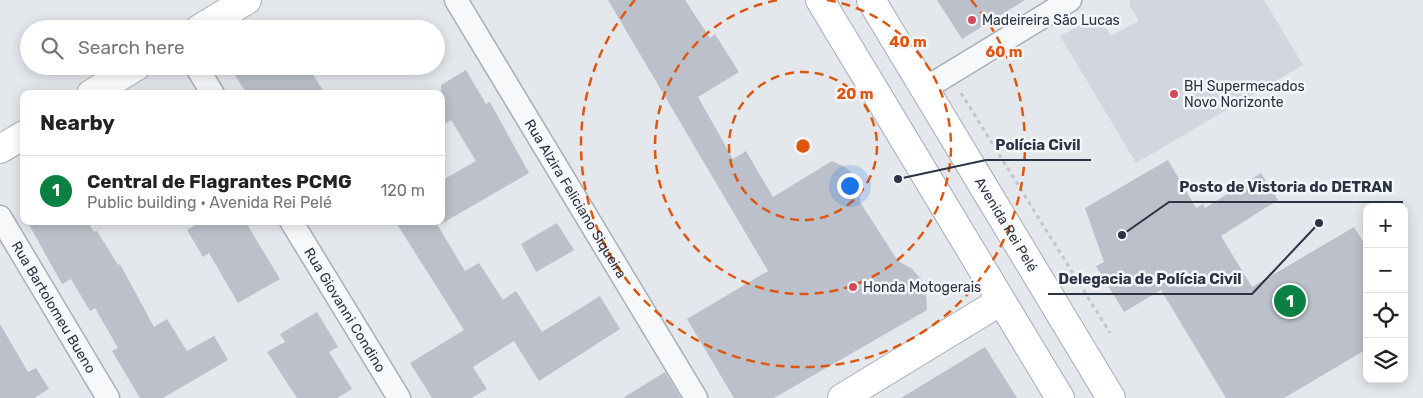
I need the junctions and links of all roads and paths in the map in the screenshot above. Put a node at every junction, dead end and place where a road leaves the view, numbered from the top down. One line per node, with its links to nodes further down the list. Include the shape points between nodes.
1 (247, 0): 6 (main road)
2 (456, 0): 21 (street, Rua Alzira Feliciano Siqueira)
3 (820, 0): 17 (main road)
4 (871, 0): 10 (main road, Avenida Rei Pelé)
5 (1070, 0): 7 (street)
6 (214, 20)
7 (949, 74): 10 (street); 18 (path)
8 (123, 75): 11 (main road)
9 (201, 75): 12 (street)
10 (926, 88): 24 (main road, Avenida Rei Pelé)
11 (98, 90)
12 (211, 90)
13 (20, 137): 14 (main road)
14 (0, 149)
15 (0, 217): 19 (street, Rua Bartolomeu Bueno)
16 (293, 225): 20 (street, Rua Giovanni Condino)
17 (1001, 302): 22 (main road); 23 (main road)
18 (1110, 333)
19 (108, 398)
20 (399, 398)
21 (696, 398)
22 (842, 398)
23 (1060, 398)
24 (1111, 398)

